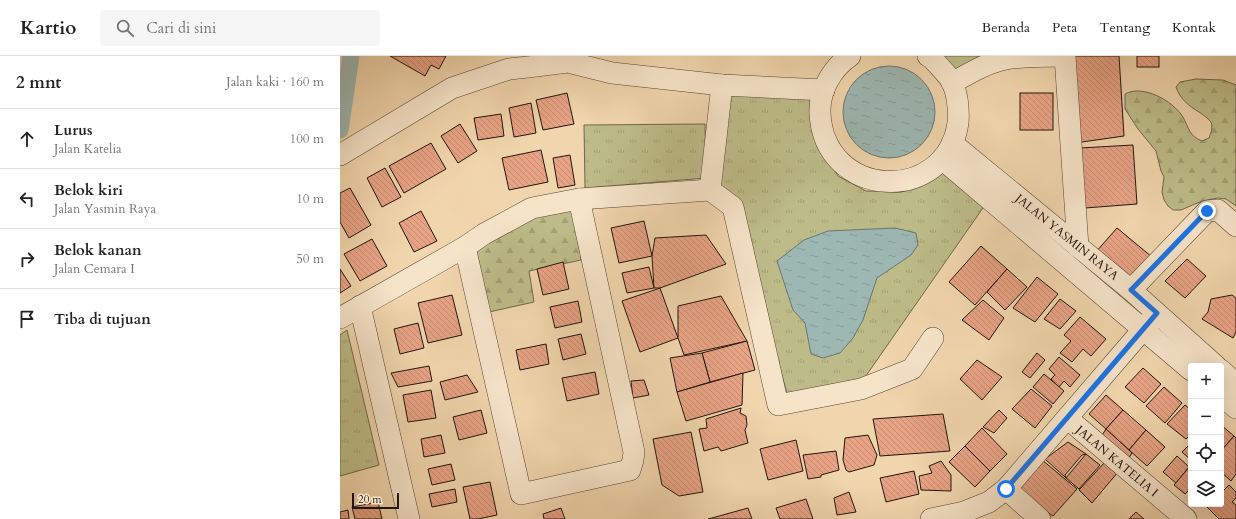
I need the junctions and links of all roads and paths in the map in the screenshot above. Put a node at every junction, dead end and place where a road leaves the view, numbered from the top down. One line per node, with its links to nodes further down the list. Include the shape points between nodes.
1 (850, 56): 8 (street, via 838,67)
2 (928, 56): 6 (street)
3 (1064, 56): 6 (street, via 1007,59 977,69); 15 (street)
4 (527, 61): 5 (street); 10 (street, via 452,88)
5 (611, 64): 7 (street)
6 (952, 83): 9 (street, via 959,114 956,131)
7 (722, 85): 8 (street); 11 (street)
8 (824, 90): 9 (street, via 820,107 826,141 834,155 847,168 862,176 896,182 913,178 928,170)
9 (947, 151): 15 (street, JALAN YASMIN RAYA); 20 (street, JALAN YASMIN RAYA)
10 (340, 155)
11 (710, 190): 12 (street); 21 (street, via 733,207 778,405 861,389 912,368)
12 (579, 199): 14 (street, via 532,208); 14 (street, via 634,452 630,470 521,494)
13 (1236, 226): 16 (street, via 1218,210 1207,211)
14 (465, 247): 17 (street)
15 (1078, 247): 16 (street, JALAN YASMIN RAYA)
16 (1131, 290): 18 (street, JALAN YASMIN RAYA)
17 (360, 306): 19 (street); 31 (street)
18 (1157, 313): 20 (street); 22 (street, JALAN YASMIN RAYA)
19 (340, 318)
20 (1143, 329): 23 (street, JALAN YASMIN RAYA); 28 (street)
21 (933, 338)
22 (1213, 363)
23 (1188, 367)
24 (1224, 373): 25 (street)
25 (1236, 384)
26 (1224, 398): 27 (street)
27 (1236, 408)
28 (1067, 418): 29 (street); 34 (street, JALAN KATELIA I)
29 (1006, 489): 30 (street, via 989,502); 33 (street)
30 (964, 515): 32 (street)
31 (409, 519)
32 (931, 519)
33 (1040, 519)
34 (1186, 519)

